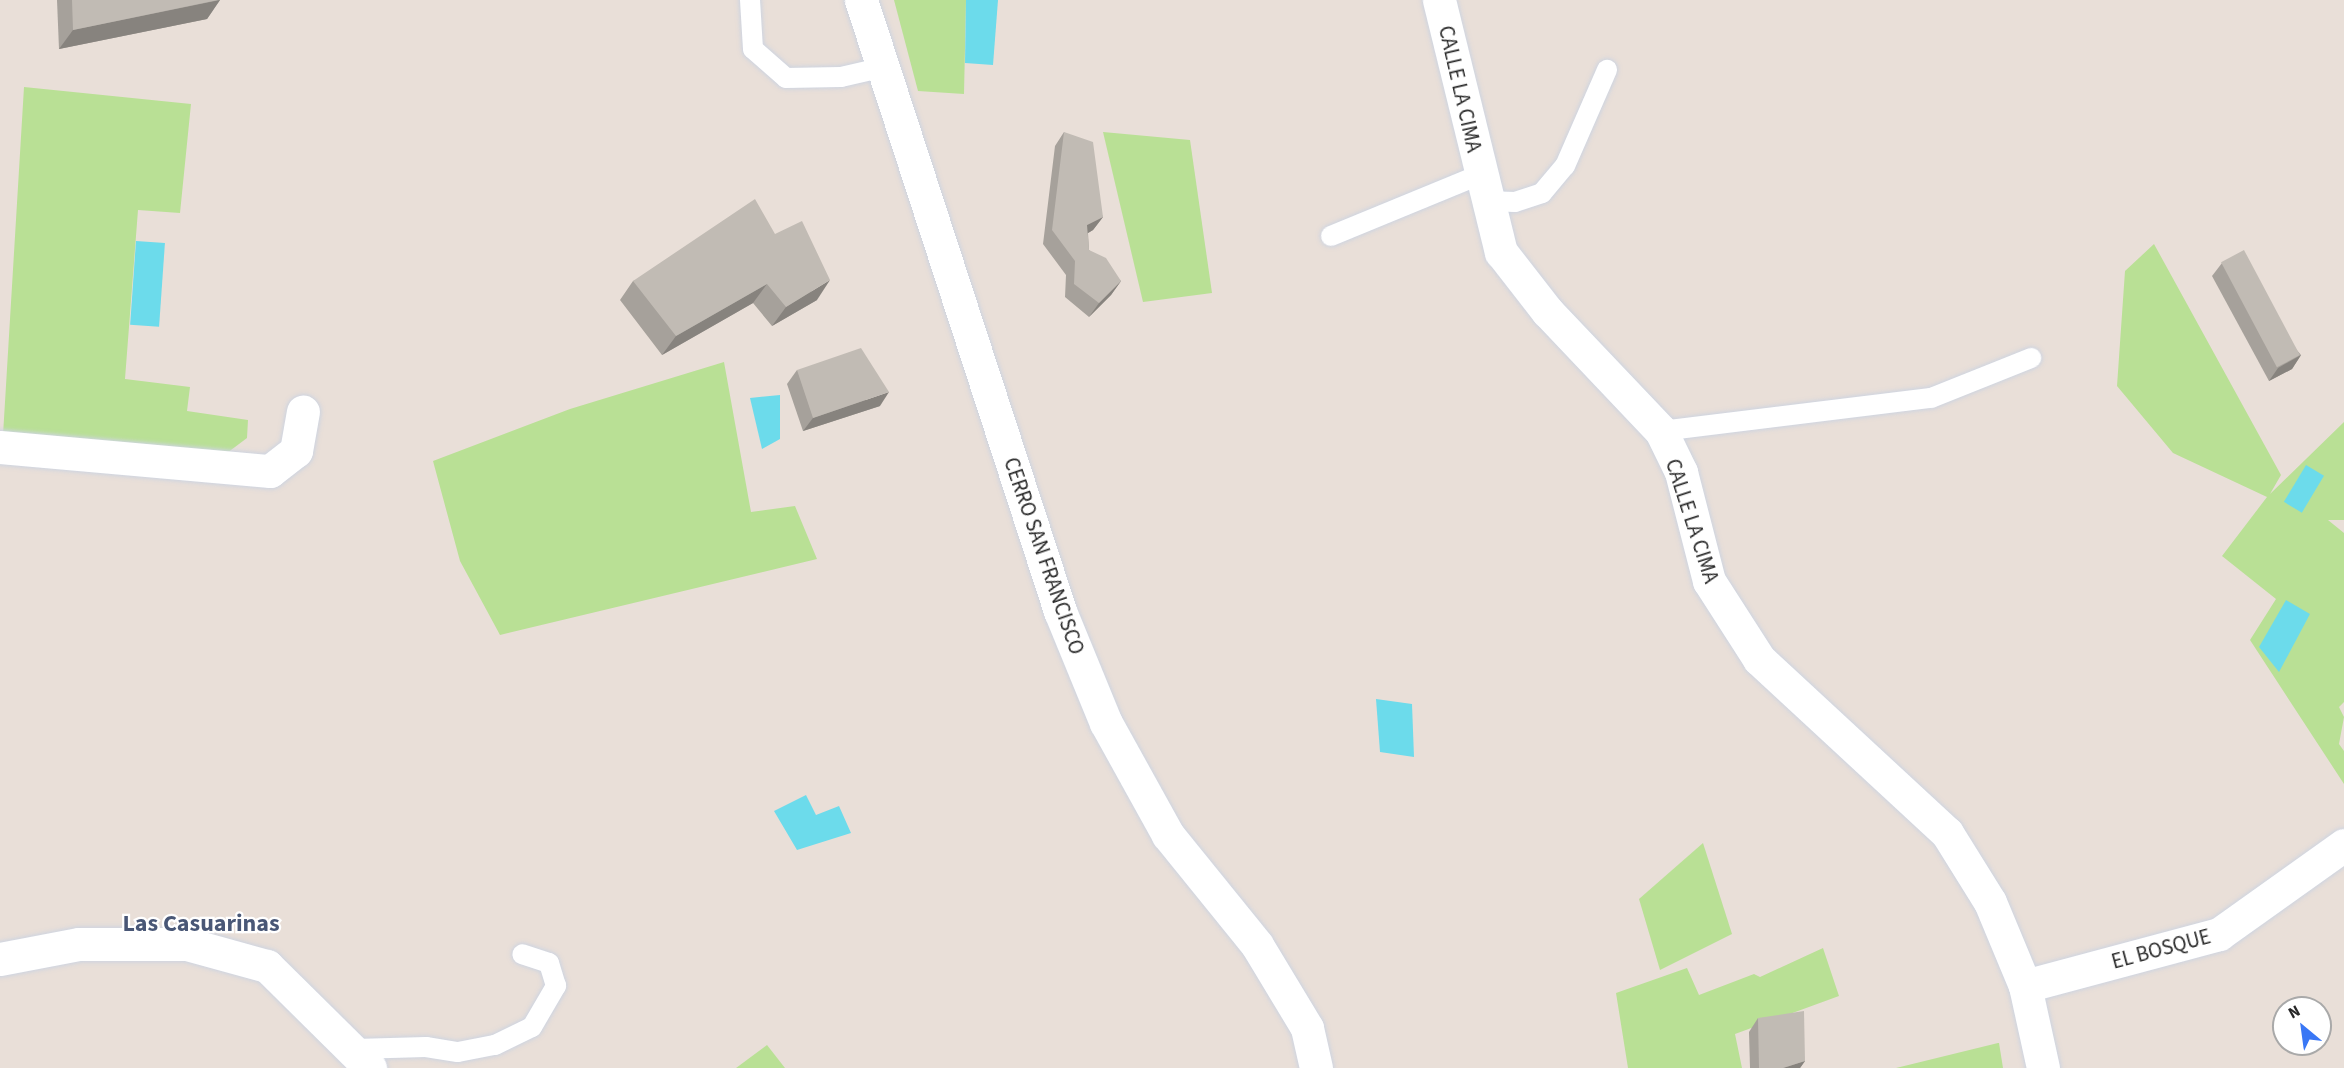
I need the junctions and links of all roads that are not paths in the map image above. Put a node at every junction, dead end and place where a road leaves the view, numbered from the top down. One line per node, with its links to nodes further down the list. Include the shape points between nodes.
1 (750, 0): 4 (lane, via 753,49 786,78 841,77)
2 (861, 0): 4 (street, CERRO SAN FRANCISCO)
3 (1439, 0): 6 (street, CALLE LA CIMA)
4 (879, 68): 17 (street, CERRO SAN FRANCISCO, via 1060,610 1106,723 1168,835 1257,945 1307,1028)
5 (1607, 70): 6 (lane, via 1564,166 1542,193 1515,202)
6 (1483, 188): 7 (lane); 10 (street, CALLE LA CIMA, via 1508,260 1547,311)
7 (1332, 236)
8 (2031, 358): 10 (lane, via 1931,398)
9 (303, 412): 11 (street, via 296,451 270,471)
10 (1661, 431): 15 (street, CALLE LA CIMA, via 1681,472 1709,581 1728,618 1759,659 1947,832 1990,902)
11 (0, 447)
12 (2344, 845): 15 (street, EL BOSQUE, via 2219,934)
13 (522, 954): 16 (lane, via 549,963 556,986 532,1027 495,1045 458,1052 426,1047)
14 (0, 959): 16 (street, via 80,944 187,944 267,966)
15 (2025, 986): 18 (street, CALLE LA CIMA)
16 (362, 1059)
17 (1316, 1068)
18 (2043, 1068)

